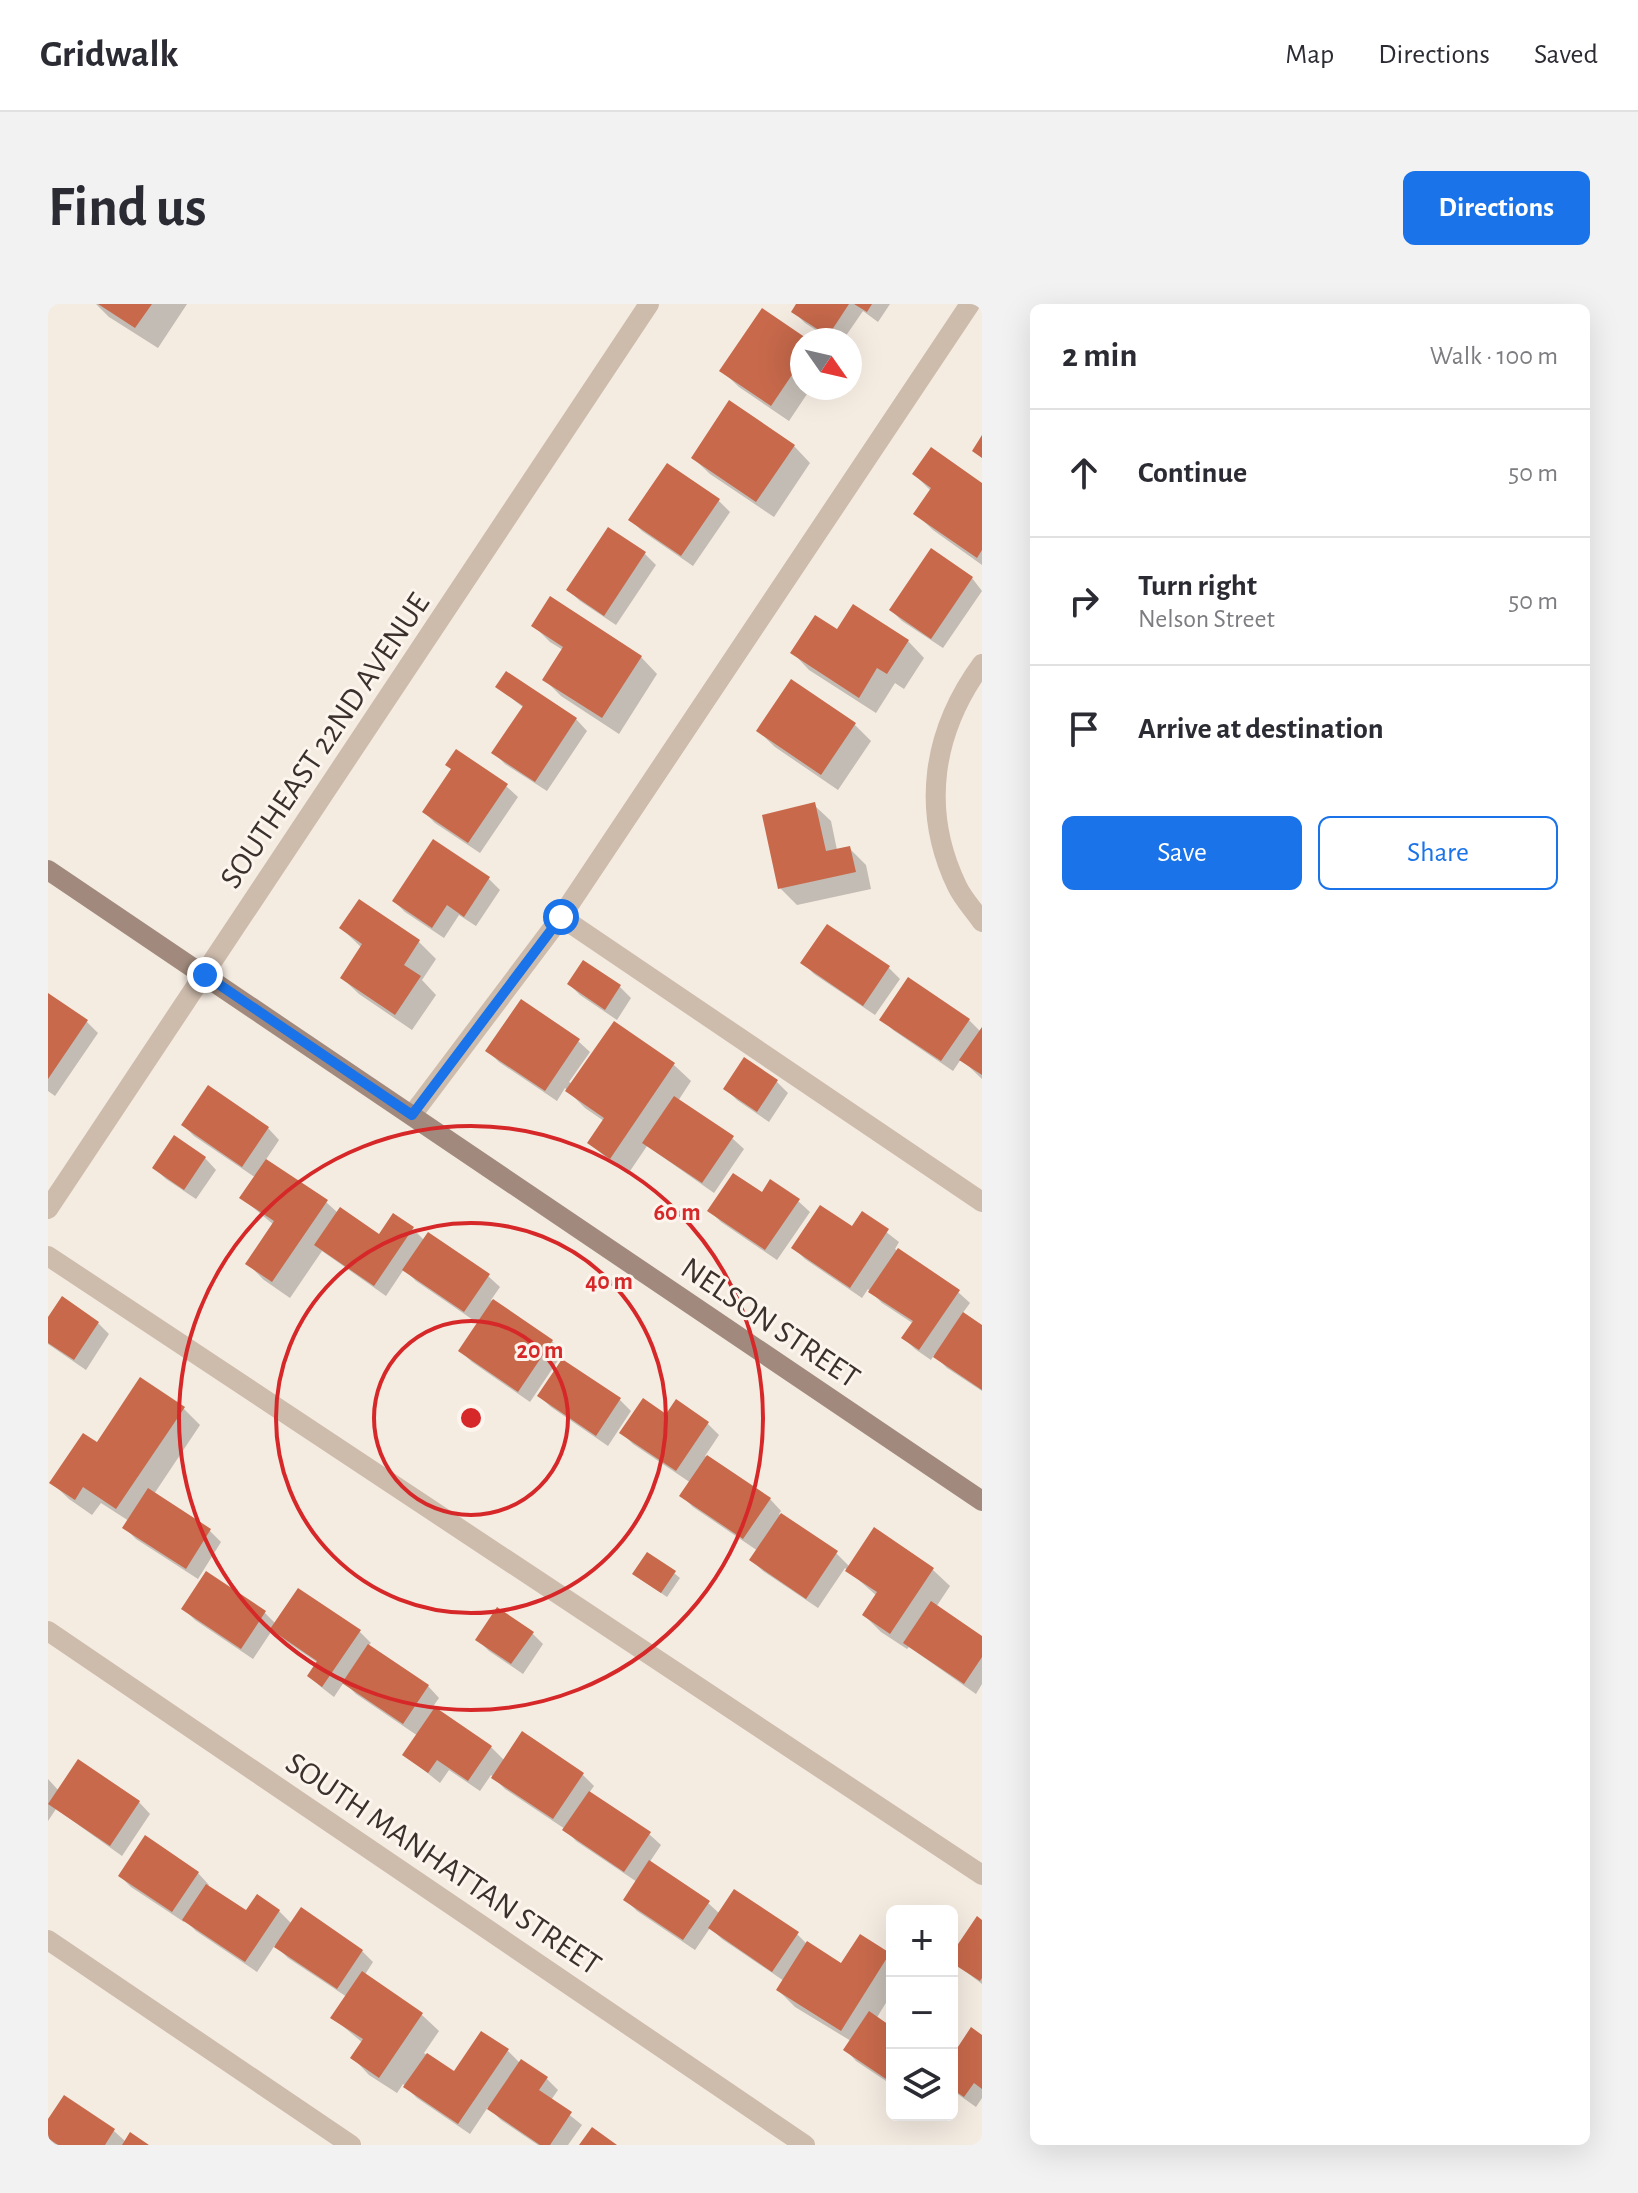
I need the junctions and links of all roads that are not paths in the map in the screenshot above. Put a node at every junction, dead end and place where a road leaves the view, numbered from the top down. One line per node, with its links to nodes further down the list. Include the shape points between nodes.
1 (649, 304): 7 (street, SOUTHEAST 22ND AVENUE)
2 (970, 304): 5 (street)
3 (982, 664): 6 (street, via 958,701 941,745 935,794 940,842 958,888)
4 (48, 870): 7 (street, NELSON STREET)
5 (561, 917): 8 (street); 9 (street)
6 (982, 922)
7 (205, 975): 8 (street, NELSON STREET); 10 (street, SOUTHEAST 22ND AVENUE)
8 (412, 1115): 12 (street, NELSON STREET)
9 (982, 1202)
10 (48, 1209)
11 (48, 1256): 14 (street)
12 (982, 1501)
13 (48, 1631): 17 (street, SOUTH MANHATTAN STREET)
14 (982, 1875)
15 (48, 1940): 16 (street)
16 (351, 2145)
17 (805, 2145)

